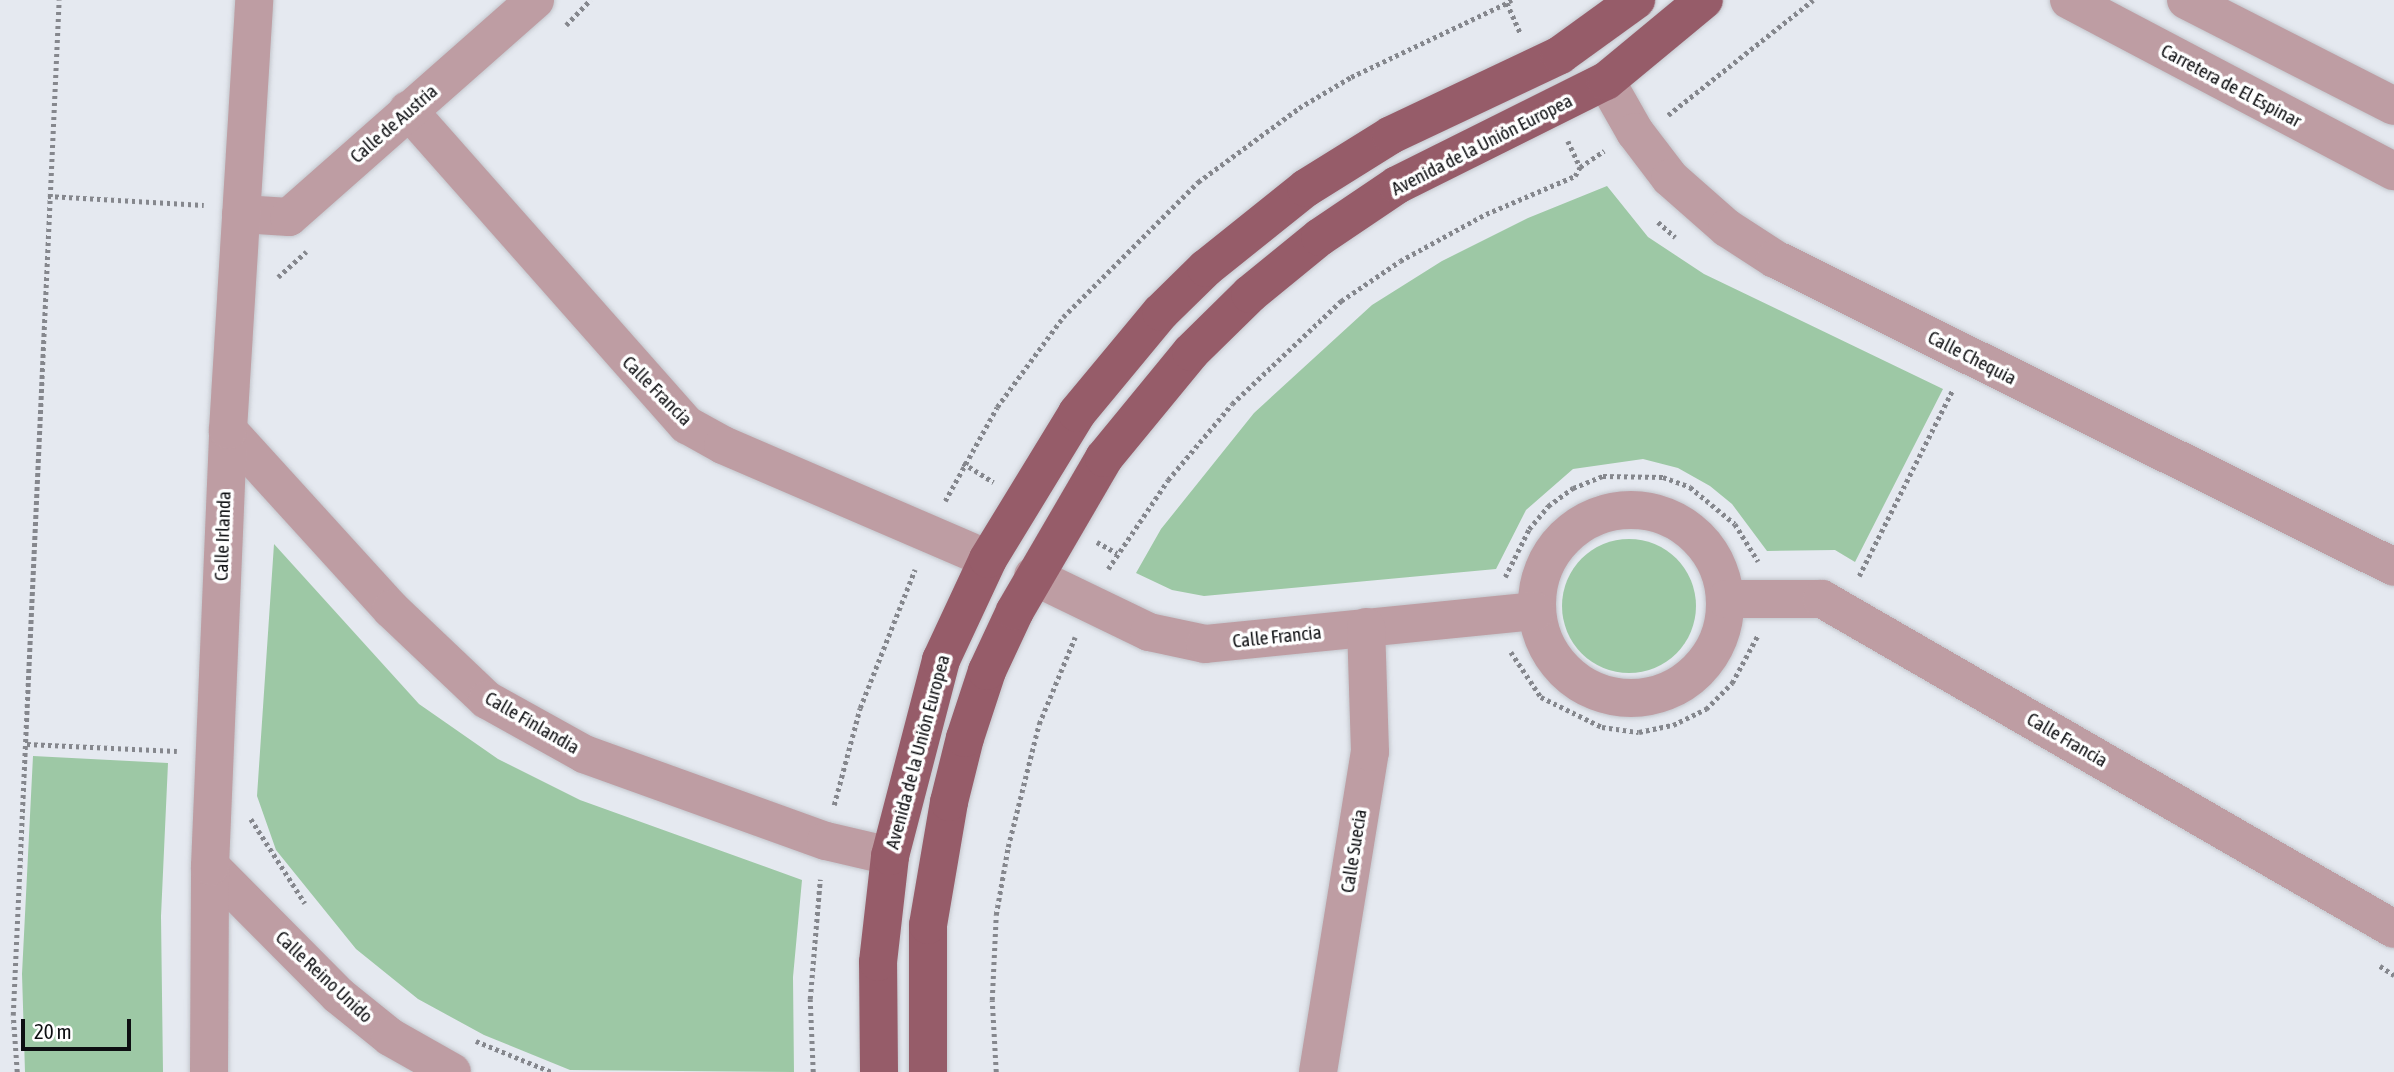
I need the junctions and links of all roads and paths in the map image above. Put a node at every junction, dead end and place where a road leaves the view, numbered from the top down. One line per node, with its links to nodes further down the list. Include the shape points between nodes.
1 (59, 0): 21 (path)
2 (254, 0): 22 (street, Calle Irlanda)
3 (535, 0): 15 (street, Calle de Austria)
4 (590, 0): 11 (path)
5 (1636, 0): 33 (main road, Avenida de la Unión Europea, via 1560,55 1452,103 1347,161 1267,217 1206,268 1152,322 1077,413)
6 (1704, 0): 13 (main road, Avenida de la Unión Europea)
7 (1813, 0): 16 (path)
8 (2069, 0): 20 (street, Carretera de El Espinar)
9 (2186, 0): 14 (street)
10 (1509, 2): 12 (path); 27 (path, via 1352,77 1299,108 1198,182 1063,317 997,407)
11 (561, 30)
12 (1521, 35)
13 (1606, 81): 34 (street, Calle Chequia, via 1635,132 1670,178 1727,228 1775,258); 35 (main road, Avenida de la Unión Europea, via 1397,186 1320,237 1250,294 1144,404 1104,458)
14 (2394, 106)
15 (408, 110): 22 (street, Calle de Austria, via 289,217); 33 (street, Calle Francia, via 687,425 723,445)
16 (1661, 119)
17 (1563, 130): 19 (path)
18 (1612, 146): 19 (path)
19 (1580, 167): 36 (path, via 1575,176 1486,214 1400,261 1341,302 1232,404 1168,480)
20 (2389, 170)
21 (48, 196): 22 (path); 46 (path)
22 (224, 209): 26 (street, Calle Irlanda)
23 (271, 271): 24 (path, via 278,277)
24 (277, 291)
25 (1954, 387): 37 (path)
26 (228, 430): 52 (street, Calle Finlandia, via 391,609 487,700 584,754 827,841); 53 (street, Calle Irlanda)
27 (963, 463): 28 (path); 30 (path)
28 (1000, 486)
29 (933, 493): 30 (path)
30 (946, 498): 31 (path)
31 (942, 507)
32 (919, 559): 49 (path, via 860,708)
33 (988, 559): 52 (main road, Avenida de la Unión Europea, via 941,660)
34 (2394, 566)
35 (1033, 576): 40 (street, Calle Francia, via 1121,620 1205,645); 66 (main road, Avenida de la Unión Europea, via 988,671 949,802 928,925)
36 (1104, 576)
37 (1859, 576)
38 (1726, 599): 39 (street, via 1722,632 1707,661 1684,684 1653,697 1620,699 1588,690 1562,670 1543,643); 39 (street, via 1719,570 1704,544 1655,512 1624,510 1595,516 1569,531 1550,553 1538,581); 56 (street, Calle Francia, via 1822,598)
39 (1535, 611): 40 (street, Calle Francia)
40 (1366, 627): 68 (street, Calle Suecia, via 1370,752)
41 (1078, 630): 43 (path)
42 (1767, 634): 45 (path, via 1758,635 1732,683 1706,709 1673,725 1639,732 1574,717 1541,696 1524,676 1513,652)
43 (1075, 638): 44 (path); 67 (path, via 1039,724 1009,847 994,951)
44 (1087, 643)
45 (1503, 652)
46 (27, 744): 47 (path); 60 (path, via 13,1015)
47 (177, 751)
48 (821, 799): 49 (path)
49 (834, 804): 51 (path)
50 (250, 806): 55 (path, via 251,819 269,853)
51 (832, 812)
52 (890, 856): 65 (main road, Avenida de la Unión Europea, via 878,962)
53 (210, 866): 61 (street, Calle Irlanda); 62 (street, Calle Reino Unido, via 338,995 390,1037)
54 (821, 869): 64 (path, via 810,999)
55 (312, 912)
56 (2394, 929)
57 (2370, 961): 58 (path)
58 (2394, 975)
59 (463, 1034): 63 (path)
60 (17, 1072)
61 (209, 1072)
62 (452, 1072)
63 (552, 1072)
64 (813, 1072)
65 (878, 1072)
66 (928, 1072)
67 (996, 1072)
68 (1318, 1072)

